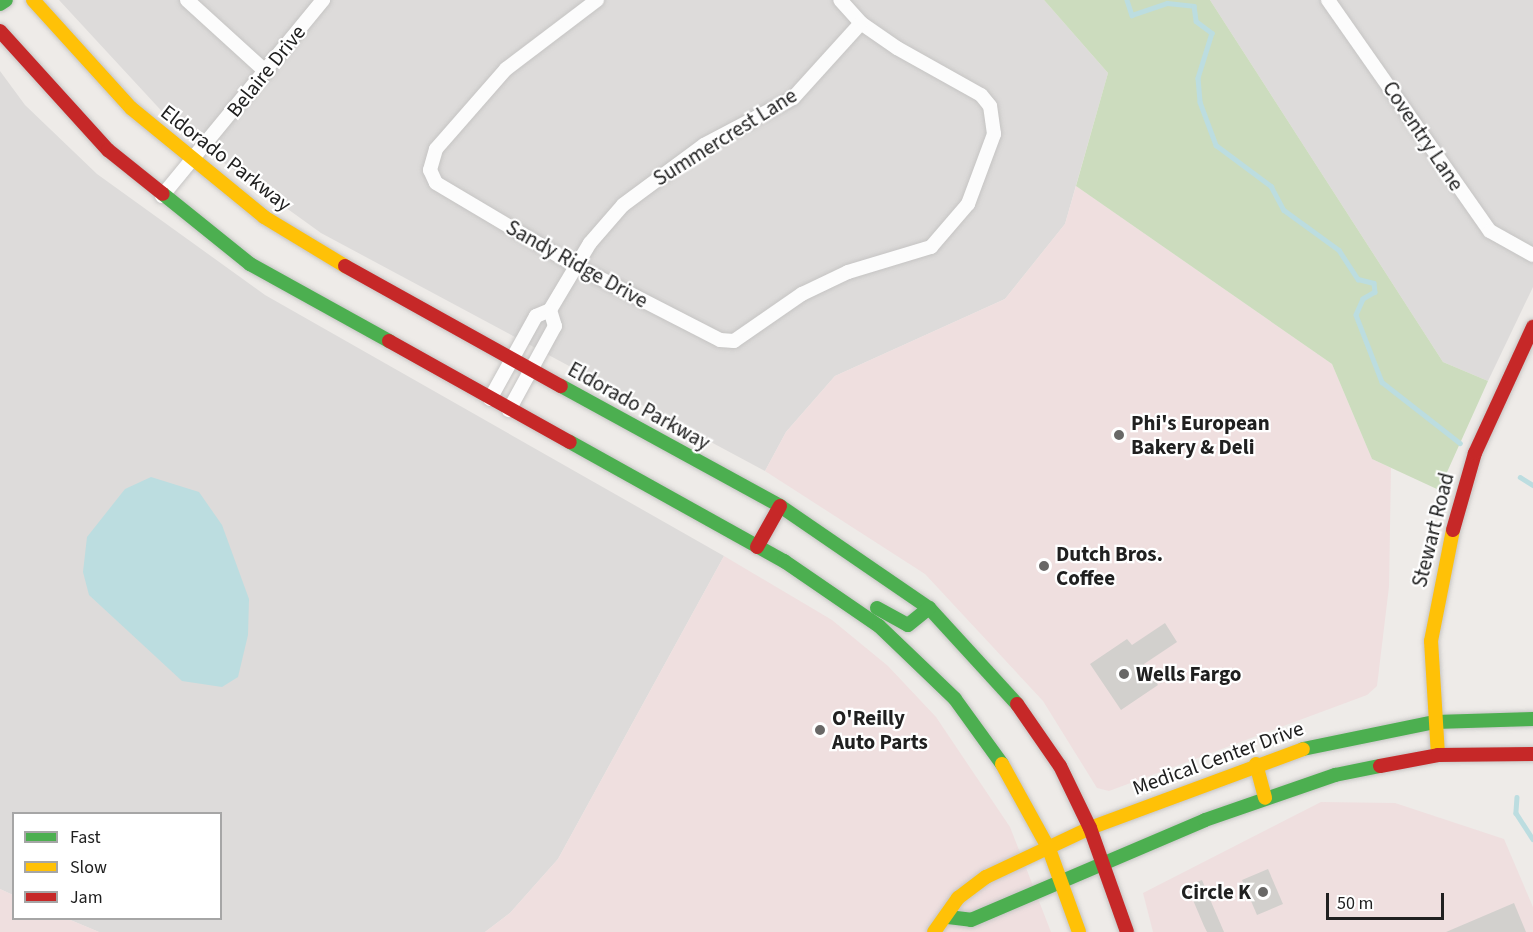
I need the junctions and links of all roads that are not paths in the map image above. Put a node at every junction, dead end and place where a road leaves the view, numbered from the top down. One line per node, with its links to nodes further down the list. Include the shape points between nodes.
1 (6, 0): 8 (main road)
2 (33, 0): 12 (main road, Eldorado Parkway, via 90,67)
3 (187, 0): 11 (street)
4 (323, 0): 11 (street, Belaire Drive)
5 (597, 0): 15 (street, Sandy Ridge Drive, via 506,69 442,142 430,170 436,183)
6 (840, 0): 9 (street)
7 (1328, 0): 14 (street, Coventry Lane, via 1490,231)
8 (0, 4)
9 (861, 23): 15 (street, Summercrest Lane, via 825,69 793,98 662,172 623,205); 15 (street, Sandy Ridge Drive, via 981,95 990,106 994,134 968,204 931,247 848,272 802,294 734,341 720,340)
10 (0, 31): 13 (main road, via 72,115)
11 (266, 72): 12 (street, Belaire Drive)
12 (192, 162): 13 (street, Belaire Drive); 18 (main road, Eldorado Parkway, via 298,240)
13 (162, 196): 20 (main road, via 279,282)
14 (1533, 255)
15 (576, 266): 16 (street, Summercrest Lane)
16 (550, 310): 18 (street, Summercrest Lane, via 536,316); 19 (street, Summercrest Lane, via 555,326)
17 (1533, 327): 29 (main road, Stewart Road, via 1457,505 1431,641)
18 (511, 360): 19 (main road, Eldorado Parkway); 20 (street, Summercrest Lane)
19 (531, 371): 21 (street, Summercrest Lane); 22 (main road, Eldorado Parkway)
20 (490, 399): 21 (main road)
21 (509, 410): 23 (main road)
22 (780, 506): 23 (main road); 27 (main road, Eldorado Parkway)
23 (758, 547): 24 (main road)
24 (784, 561): 25 (main road); 35 (main road, via 879,626 955,699 1000,760)
25 (841, 580)
26 (859, 593): 27 (main road, via 900,625 916,622)
27 (929, 608): 34 (main road, Eldorado Parkway, via 991,671 1035,727)
28 (1533, 719): 29 (main road, Medical Center Drive)
29 (1435, 722): 31 (main road, Stewart Road); 32 (main road, Medical Center Drive, via 1319,744)
30 (1533, 754): 31 (main road)
31 (1438, 755): 33 (main road, via 1335,776)
32 (1256, 764): 33 (main road); 34 (main road, Medical Center Drive)
33 (1265, 798): 36 (main road)
34 (1090, 828): 35 (main road, Medical Center Drive); 36 (main road, Eldorado Parkway)
35 (1049, 849): 37 (main road); 38 (main road, Medical Center Drive, via 986,877 958,898)
36 (1104, 864): 37 (main road); 41 (main road, Eldorado Parkway)
37 (1062, 879): 38 (main road, via 971,920); 40 (main road)
38 (948, 917): 39 (main road, Medical Center Drive)
39 (934, 932)
40 (1079, 932)
41 (1127, 932)

